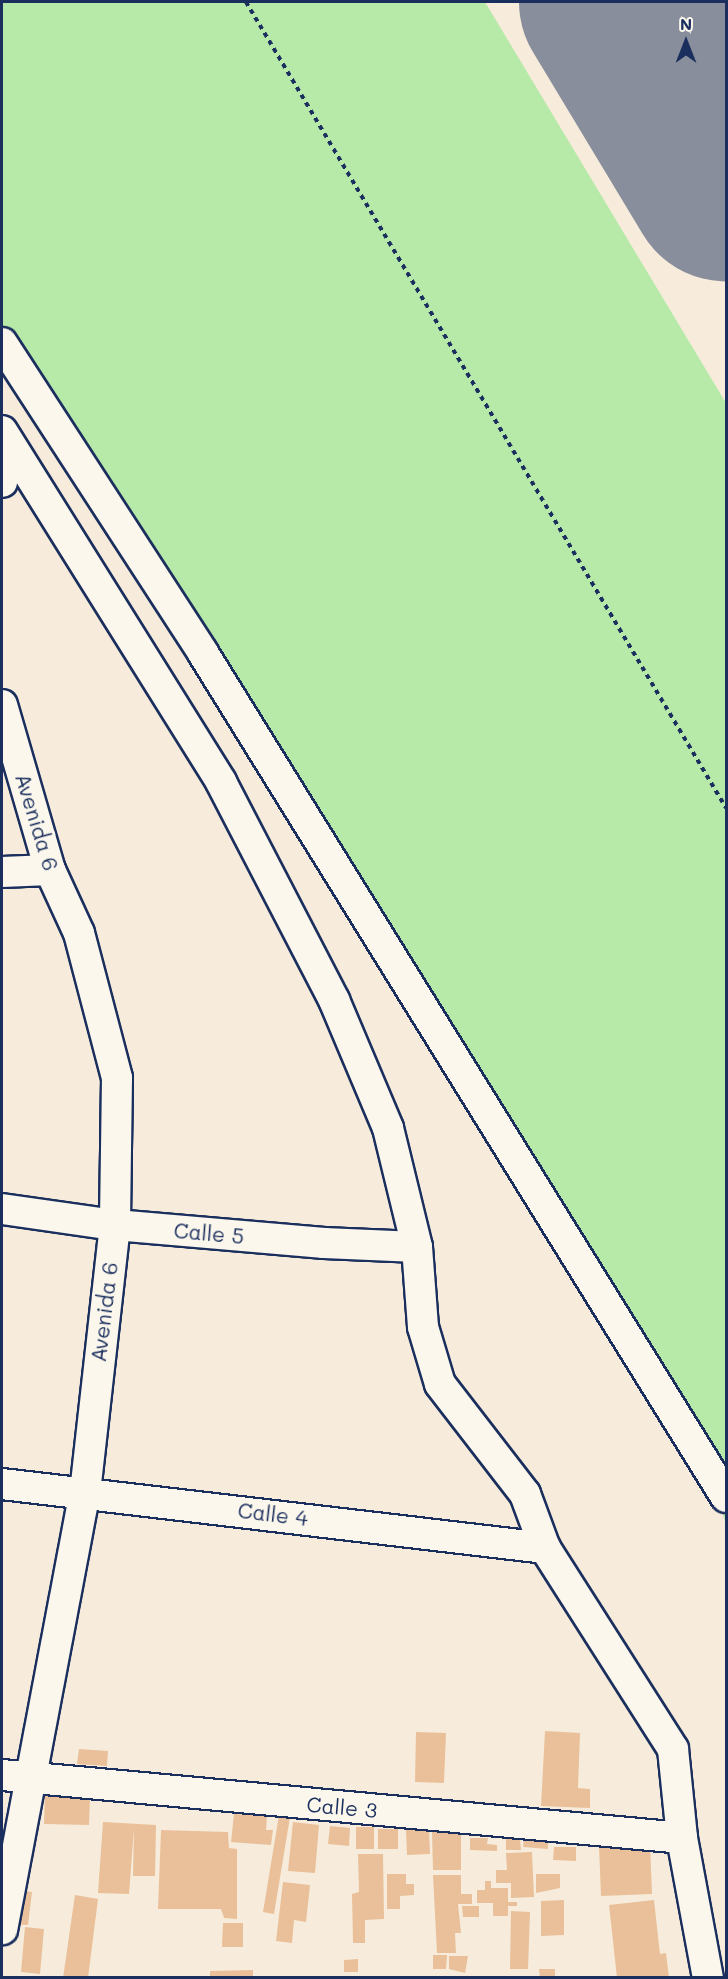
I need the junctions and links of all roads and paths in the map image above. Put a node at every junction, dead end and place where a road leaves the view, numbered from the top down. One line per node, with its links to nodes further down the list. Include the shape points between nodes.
1 (246, 2): 6 (path)
2 (2, 343): 14 (street, via 203,653)
3 (5, 436): 4 (street); 11 (street, via 221,782 334,1000 388,1128)
4 (2, 482)
5 (2, 705): 7 (street, Avenida 6)
6 (726, 808)
7 (50, 870): 8 (street); 10 (street, Avenida 6, via 79,933 117,1078)
8 (2, 872)
9 (2, 1209): 10 (street, Calle 5)
10 (115, 1225): 11 (street, Calle 5); 13 (street, Avenida 6)
11 (417, 1247): 15 (street, via 423,1327 440,1384 525,1494)
12 (2, 1484): 13 (street, Calle 4)
13 (85, 1491): 15 (street, Calle 4); 16 (street, Avenida 6)
14 (726, 1497)
15 (544, 1548): 17 (street, via 673,1749)
16 (16, 1777): 17 (street, Calle 3); 18 (street, Avenida 6)
17 (682, 1838): 19 (street)
18 (2, 1929)
19 (708, 1977)

